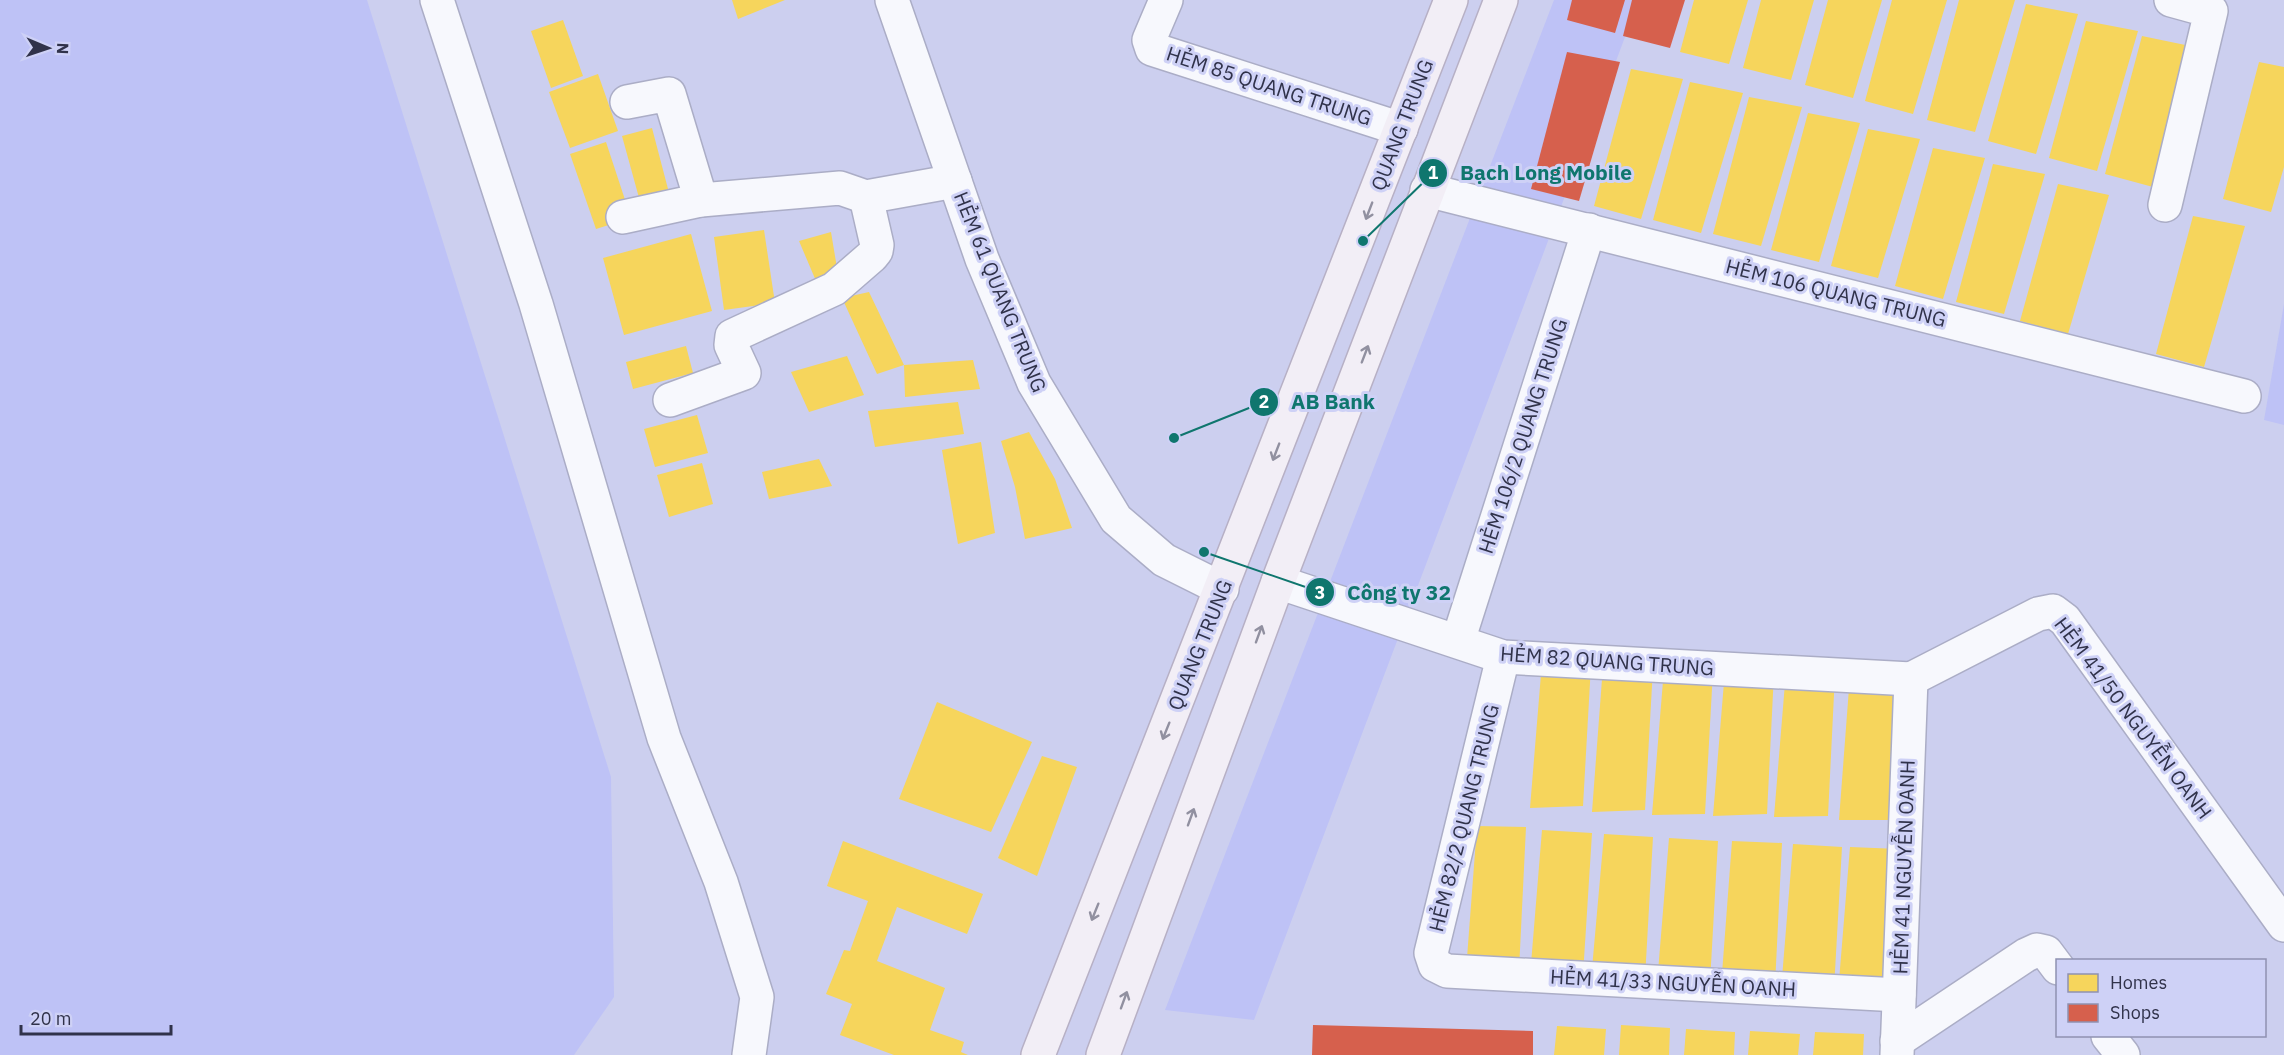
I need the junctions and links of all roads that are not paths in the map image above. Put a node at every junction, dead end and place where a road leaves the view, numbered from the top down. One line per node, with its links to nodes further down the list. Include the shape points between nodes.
1 (437, 0): 29 (street, via 536,304 664,738 721,882 757,998)
2 (892, 0): 9 (street, HẺM 61 QUANG TRUNG)
3 (1166, 0): 8 (street, HẺM 85 QUANG TRUNG, via 1149,40 1152,50)
4 (1451, 0): 8 (main road, QUANG TRUNG)
5 (1501, 0): 10 (main road)
6 (2171, 0): 13 (street, via 2211,11)
7 (627, 102): 12 (street, via 669,94)
8 (1401, 129): 19 (main road, QUANG TRUNG, one-way to 19)
9 (955, 181): 11 (street); 19 (street, HẺM 61 QUANG TRUNG, via 982,259 1034,383 1116,519 1164,560)
10 (1427, 190): 15 (street, HẺM 106 QUANG TRUNG); 18 (main road, one-way to 10)
11 (866, 197): 12 (street, via 840,188); 17 (street, via 877,245 872,256 834,290 732,336 731,345 744,372)
12 (701, 200): 14 (street)
13 (2165, 205)
14 (623, 217)
15 (1589, 231): 16 (street, HẺM 106 QUANG TRUNG); 20 (street, HẺM 106/2 QUANG TRUNG)
16 (2244, 396)
17 (670, 400)
18 (1278, 582): 20 (street, HẺM 82 QUANG TRUNG); 31 (main road, one-way to 18)
19 (1222, 589): 30 (main road, QUANG TRUNG, one-way to 30)
20 (1458, 641): 21 (street, HẺM 82 QUANG TRUNG)
21 (1503, 657): 22 (street, HẺM 82 QUANG TRUNG); 25 (street, HẺM 82/2 QUANG TRUNG, via 1431,953 1435,964)
22 (1911, 679): 23 (street, HẺM 41/50 NGUYỄN OANH, via 2038,614 2053,611 2065,621); 26 (street, HẺM 41 NGUYỄN OANH)
23 (2284, 925)
24 (2056, 965): 28 (street, via 2046,952 2037,950 2026,955)
25 (1447, 972): 26 (street, HẺM 41/33 NGUYỄN OANH)
26 (1899, 995): 28 (street, HẺM 41 NGUYỄN OANH)
27 (2110, 1037): 32 (street)
28 (1897, 1048)
29 (749, 1055)
30 (1038, 1055)
31 (1103, 1055)
32 (2123, 1055)

